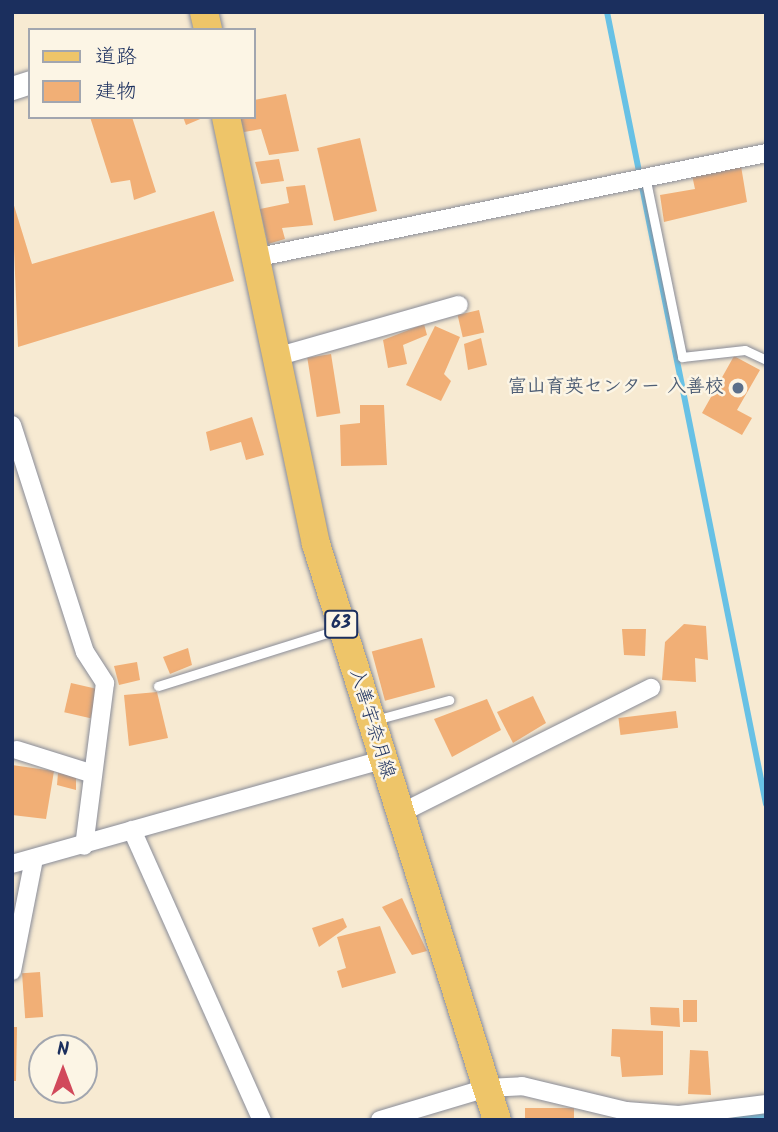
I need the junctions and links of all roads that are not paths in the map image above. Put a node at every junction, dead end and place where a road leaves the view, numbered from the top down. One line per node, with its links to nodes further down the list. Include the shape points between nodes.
1 (226, 119): 4 (main road, 入善宇奈月線 / 63)
2 (766, 153): 3 (street)
3 (645, 174): 4 (street); 7 (lane, via 682,357 745,350)
4 (254, 258): 6 (main road, 入善宇奈月線 / 63)
5 (459, 305): 6 (street)
6 (276, 357): 9 (main road, 入善宇奈月線 / 63, via 316,544)
7 (766, 360)
8 (12, 425): 16 (street, via 85,652 105,683)
9 (342, 628): 10 (lane); 13 (main road, 入善宇奈月線 / 63)
10 (158, 686)
11 (651, 688): 17 (street)
12 (449, 700): 13 (lane)
13 (370, 721): 15 (main road, 入善宇奈月線 / 63)
14 (17, 750): 16 (street)
15 (382, 761): 17 (main road, 入善宇奈月線 / 63); 18 (street)
16 (90, 773): 19 (street)
17 (399, 814): 23 (main road, 入善宇奈月線 / 63)
18 (132, 830): 19 (street); 25 (street)
19 (84, 846): 20 (street)
20 (34, 859): 21 (street); 22 (street)
21 (12, 864)
22 (12, 971)
23 (487, 1088): 24 (street, via 522,1086 626,1111 679,1115); 26 (street); 27 (main road, 入善宇奈月線 / 63)
24 (766, 1104)
25 (262, 1120)
26 (380, 1120)
27 (497, 1120)

